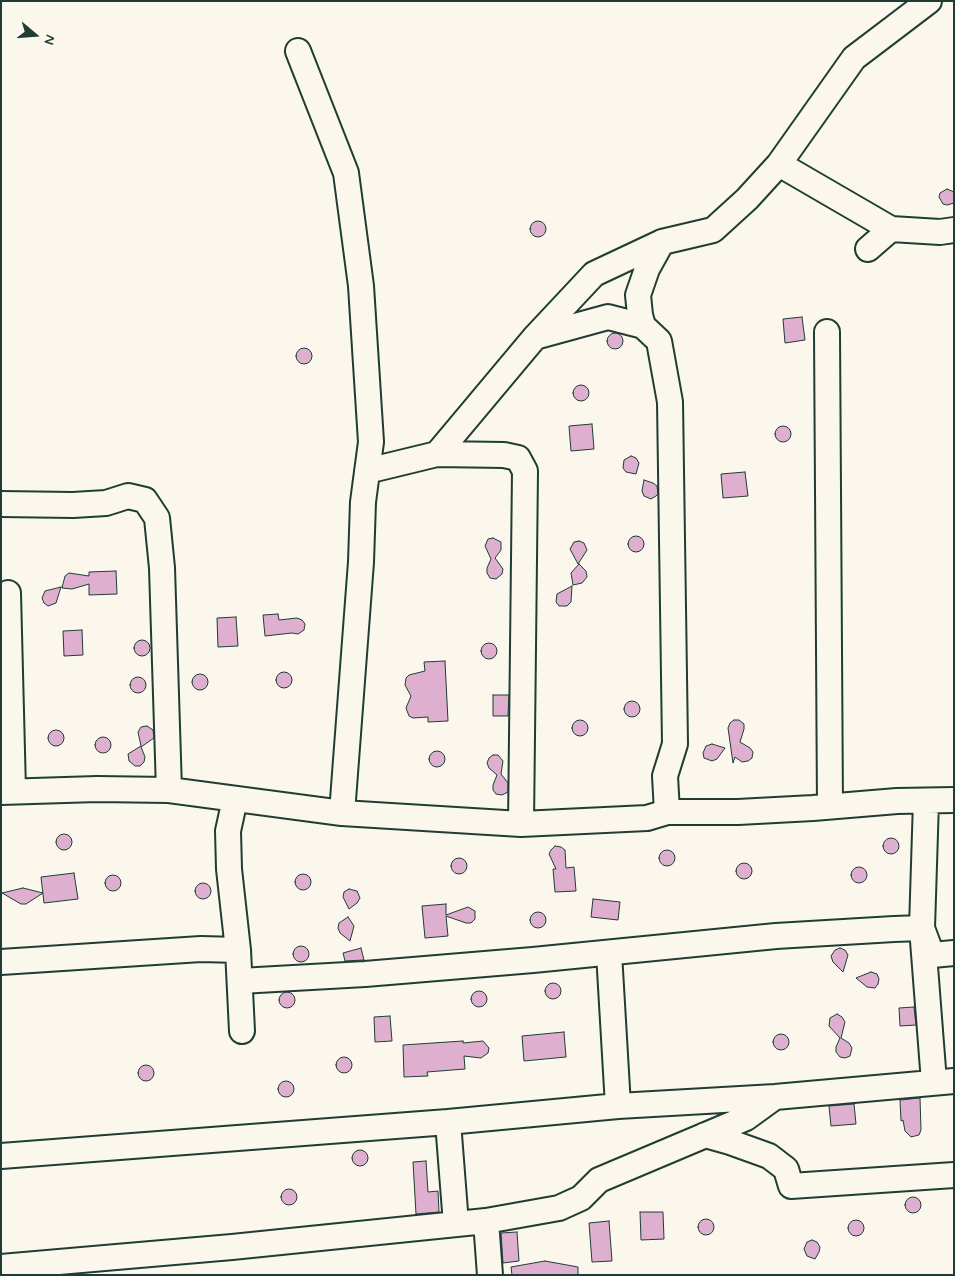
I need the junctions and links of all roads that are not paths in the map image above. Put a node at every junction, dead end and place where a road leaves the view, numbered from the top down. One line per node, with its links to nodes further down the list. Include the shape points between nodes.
1 (929, 1): 3 (street, via 854,58)
2 (298, 50): 12 (street, via 346,173 361,286 370,442)
3 (779, 164): 4 (street); 6 (street, via 713,230)
4 (891, 229): 5 (street); 7 (street)
5 (954, 230)
6 (662, 242): 8 (street, via 647,269 638,295); 10 (street, via 594,274)
7 (868, 248)
8 (643, 326): 10 (street, via 608,317); 21 (street, via 659,341 670,402 675,744 665,776)
9 (827, 332): 20 (street)
10 (535, 337): 11 (street)
11 (437, 454): 12 (street); 23 (street, via 504,455 518,458 525,471)
12 (367, 472): 22 (street)
13 (1, 504): 15 (street, via 106,503 128,496 145,500 157,518 162,568)
14 (8, 593): 16 (street)
15 (168, 790): 16 (street); 17 (street)
16 (7, 791)
17 (235, 799): 22 (street); 25 (street, via 228,831)
18 (954, 800): 19 (street)
19 (926, 801): 20 (street); 24 (street)
20 (830, 806): 21 (street, via 738,812)
21 (667, 812): 23 (street, via 647,818)
22 (342, 813): 23 (street)
23 (521, 824)
24 (922, 928): 26 (street, via 776,936); 27 (street, via 932,955); 31 (street)
25 (238, 950): 28 (street, via 201,949); 29 (street)
26 (609, 953): 29 (street); 33 (street)
27 (954, 953)
28 (1, 962)
29 (240, 981): 30 (street)
30 (242, 1031)
31 (944, 1081): 32 (street)
32 (775, 1097): 33 (street); 35 (street, via 746,1118)
33 (618, 1106): 34 (street)
34 (448, 1122): 36 (street); 39 (street)
35 (705, 1136): 37 (street, via 769,1156 786,1169 790,1186); 38 (street, via 599,1180 581,1198 559,1208)
36 (1, 1156)
37 (954, 1175)
38 (486, 1221): 39 (street); 41 (street)
39 (456, 1224): 40 (street, via 232,1248)
40 (1, 1267)
41 (490, 1275)

